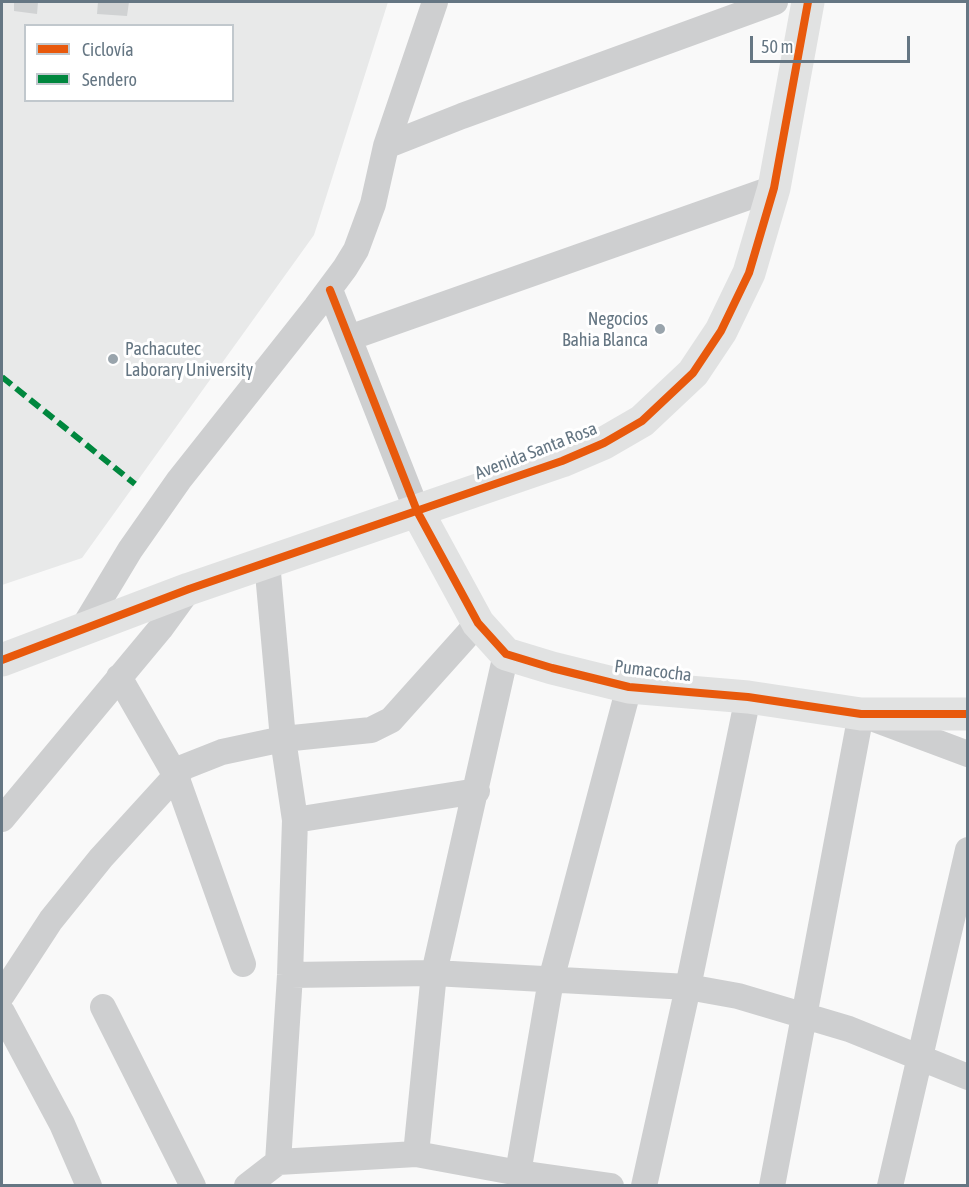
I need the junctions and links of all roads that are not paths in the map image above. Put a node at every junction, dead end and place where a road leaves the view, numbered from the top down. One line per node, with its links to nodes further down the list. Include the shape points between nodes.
1 (435, 2): 4 (street)
2 (775, 2): 4 (street)
3 (808, 2): 5 (street, Avenida Santa Rosa)
4 (386, 146): 6 (street, via 373,204 356,249)
5 (774, 188): 7 (street); 8 (street, Avenida Santa Rosa, via 749,273 725,322 693,373 670,396 642,421 604,443)
6 (330, 290): 7 (street); 12 (street, via 179,480 130,550)
7 (349, 338): 8 (street)
8 (417, 511): 9 (street, Avenida Santa Rosa); 11 (street)
9 (267, 562): 10 (street, Avenida Santa Rosa); 20 (street)
10 (189, 589): 12 (street, Avenida Santa Rosa); 15 (street)
11 (478, 624): 13 (street); 20 (street, via 392,720 371,730)
12 (83, 628): 14 (street, Avenida Santa Rosa)
13 (506, 654): 16 (street, Pumacocha); 23 (street)
14 (2, 660)
15 (119, 677): 22 (street); 24 (street)
16 (629, 687): 17 (street, Pumacocha); 30 (street)
17 (748, 697): 18 (street, Pumacocha); 31 (street)
18 (861, 714): 19 (street, Pumacocha); 21 (street); 35 (street)
19 (968, 714)
20 (284, 739): 22 (street, via 222,752 183,767); 25 (street)
21 (968, 754)
22 (176, 776): 27 (street); 32 (street, via 51,920)
23 (477, 791): 25 (street); 28 (street)
24 (2, 819)
25 (295, 820): 29 (street)
26 (968, 850): 36 (street)
27 (243, 964)
28 (434, 973): 29 (street); 30 (street); 38 (street)
29 (290, 975): 39 (street)
30 (551, 980): 31 (street); 40 (street)
31 (688, 987): 35 (street, via 738,996); 45 (street)
32 (2, 995)
33 (103, 1006): 42 (street)
34 (2, 1012): 41 (street, via 62,1124)
35 (804, 1016): 36 (street, via 849,1029); 46 (street)
36 (919, 1058): 37 (street); 47 (street)
37 (968, 1077)
38 (416, 1154): 39 (street); 40 (street)
39 (278, 1162): 43 (street)
40 (518, 1173): 44 (street)
41 (89, 1185)
42 (193, 1185)
43 (247, 1185)
44 (611, 1185)
45 (644, 1185)
46 (772, 1185)
47 (890, 1185)

